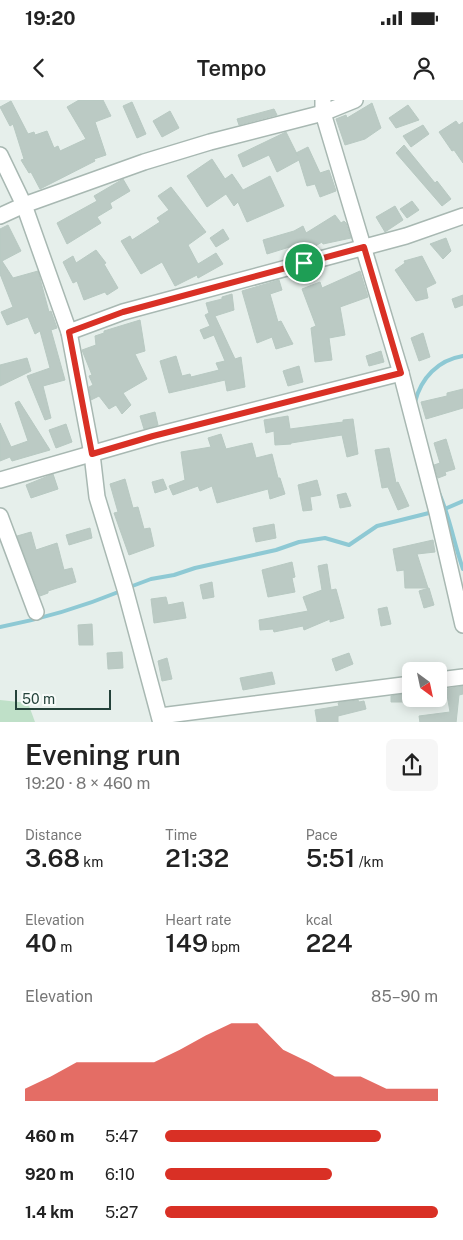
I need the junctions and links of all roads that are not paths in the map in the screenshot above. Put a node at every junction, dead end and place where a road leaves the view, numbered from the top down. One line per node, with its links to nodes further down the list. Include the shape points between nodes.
1 (355, 100): 2 (street)
2 (323, 107): 4 (street, via 144,162); 7 (street)
3 (0, 155): 4 (street)
4 (24, 205): 5 (street); 8 (street)
5 (0, 216)
6 (463, 216): 7 (street)
7 (364, 247): 8 (street, via 123,312); 9 (street)
8 (69, 332): 10 (street)
9 (401, 373): 10 (street); 14 (street)
10 (92, 454): 11 (street); 18 (street, via 97,496)
11 (0, 480)
12 (0, 516): 13 (street)
13 (36, 612)
14 (463, 625)
15 (463, 677): 16 (street)
16 (448, 679)
17 (402, 685): 18 (street)
18 (160, 719)

